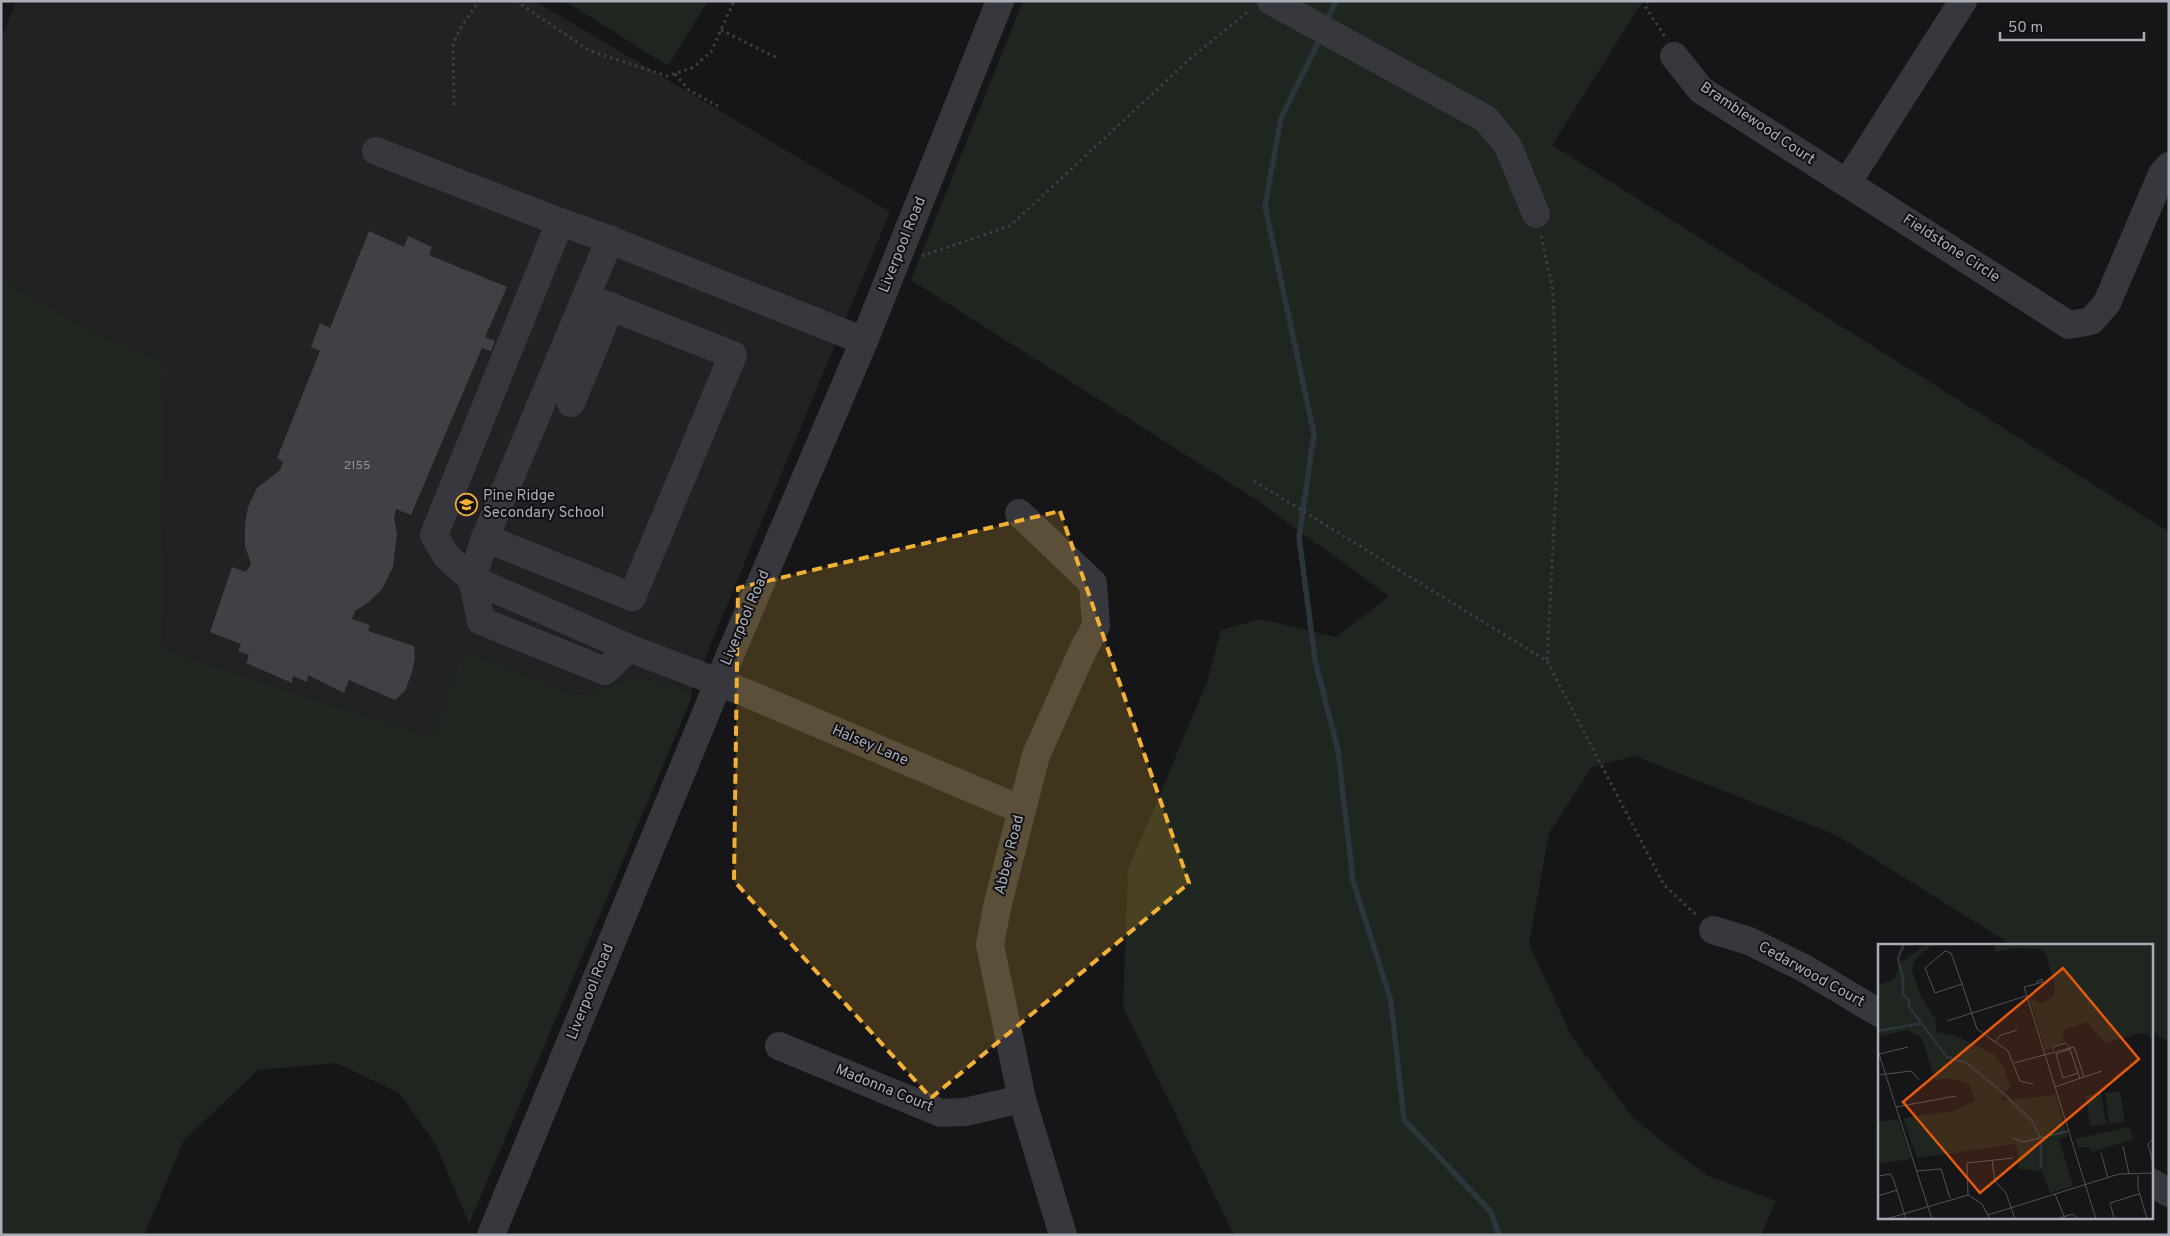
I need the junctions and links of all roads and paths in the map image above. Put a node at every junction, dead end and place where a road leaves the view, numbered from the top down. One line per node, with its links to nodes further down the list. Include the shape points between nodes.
1 (479, 1): 12 (path, via 453,44)
2 (516, 1): 11 (path, via 590,50 667,76)
3 (734, 1): 8 (path)
4 (1000, 1): 22 (street, Liverpool Road)
5 (1648, 1): 9 (path, via 1645,6)
6 (1963, 1): 16 (street)
7 (1262, 4): 17 (street, via 1486,119 1508,146); 20 (path, via 1192,57 1010,226)
8 (721, 30): 10 (path); 11 (path, via 711,52 692,68)
9 (1674, 56): 16 (street, Bramblewood Court, via 1700,90)
10 (779, 59)
11 (675, 74): 13 (path, via 690,90)
12 (454, 105)
13 (718, 106)
14 (376, 151): 18 (street)
15 (2169, 166): 16 (street, Fieldstone Circle, via 2162,174 2107,303 2091,321 2069,325)
16 (1847, 183)
17 (1536, 214): 28 (path, via 1553,290 1558,449)
18 (560, 222): 19 (street); 27 (street, Halsey Lane, via 434,535 447,557)
19 (610, 239): 21 (street); 22 (street)
20 (918, 257)
21 (599, 302): 23 (street); 26 (street); 26 (street, via 733,355 632,597)
22 (864, 340): 29 (street, Liverpool Road)
23 (571, 403)
24 (1254, 482): 28 (path)
25 (1019, 513): 30 (street, Abbey Road, via 1093,583 1096,626 1036,755)
26 (485, 538): 27 (street)
27 (472, 579): 29 (street, Halsey Lane, via 629,648)
28 (1547, 661): 31 (path, via 1664,885)
29 (719, 682): 30 (street, Halsey Lane); 37 (street, Liverpool Road)
30 (1022, 810): 34 (street, Abbey Road, via 990,945)
31 (1713, 930): 32 (street, Cedarwood Court, via 1750,941 1797,964)
32 (1878, 1012)
33 (779, 1046): 34 (street, Madonna Court, via 941,1113 965,1112)
34 (1022, 1099): 38 (street, Abbey Road)
35 (2152, 1183): 36 (street)
36 (2169, 1193)
37 (491, 1235)
38 (1063, 1235)

